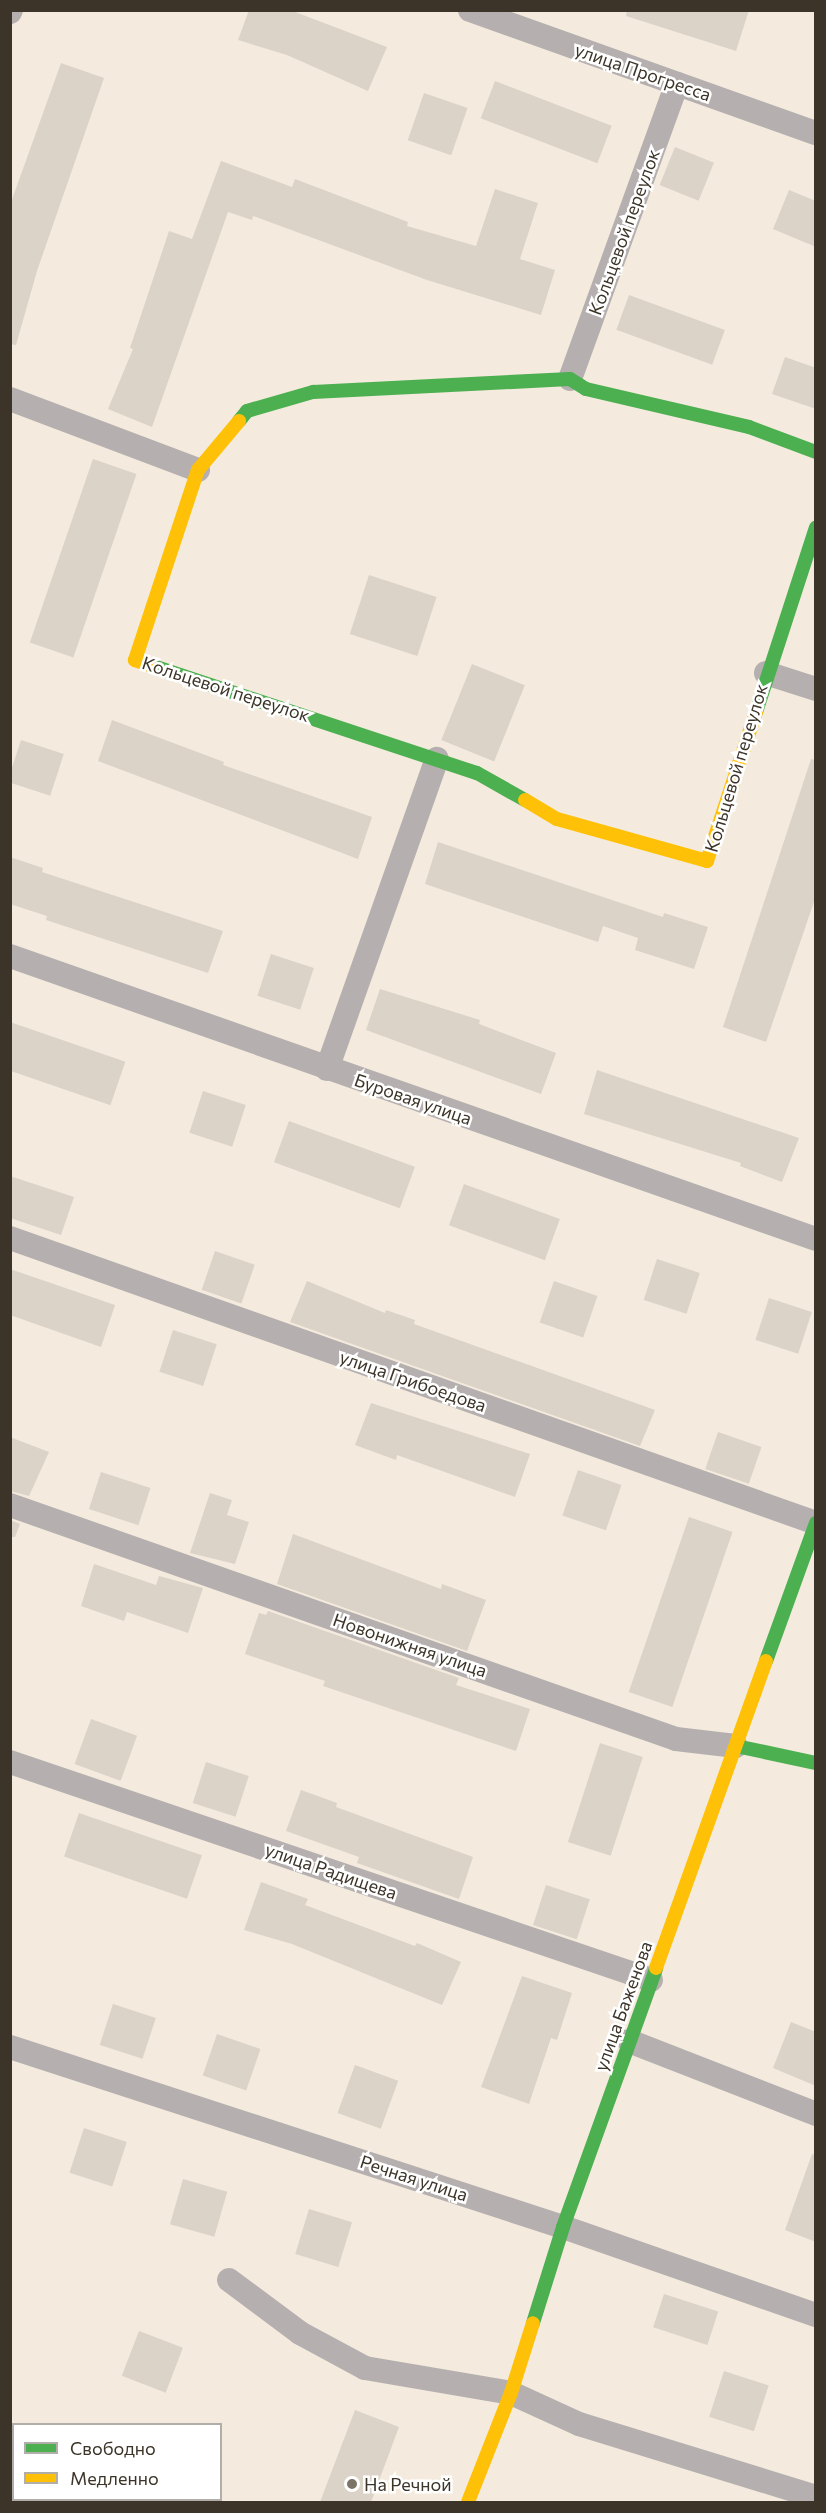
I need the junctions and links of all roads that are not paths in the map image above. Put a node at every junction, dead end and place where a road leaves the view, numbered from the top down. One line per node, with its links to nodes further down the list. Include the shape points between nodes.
1 (470, 10): 2 (street, улица Прогресса)
2 (677, 84): 3 (street, улица Прогресса); 4 (street, Кольцевой переулок)
3 (816, 133)
4 (570, 379): 6 (street, Кольцевой переулок, via 586,389 749,427); 7 (street, Кольцевой переулок, via 313,392 247,411)
5 (10, 399): 7 (street)
6 (816, 452)
7 (198, 470): 11 (street, Кольцевой переулок, via 135,660)
8 (816, 527): 9 (street, Кольцевой переулок)
9 (766, 673): 10 (street, Кольцевой переулок); 11 (street, Кольцевой переулок, via 707,861 556,819 477,773)
10 (816, 689)
11 (437, 759): 13 (street)
12 (10, 956): 13 (street, Буровая улица)
13 (327, 1069): 15 (street, Буровая улица)
14 (10, 1238): 17 (street, улица Грибоедова)
15 (816, 1239)
16 (10, 1505): 18 (street, Новонижняя улица, via 676,1739)
17 (816, 1523): 18 (street, улица Баженова)
18 (736, 1746): 20 (street, Новонижняя улица); 21 (street, улица Баженова)
19 (10, 1762): 21 (street, улица Радищева)
20 (816, 1763)
21 (651, 1980): 22 (street, улица Баженова)
22 (629, 2041): 24 (street); 25 (street, улица Баженова)
23 (10, 2047): 25 (street, Речная улица)
24 (816, 2114)
25 (563, 2227): 27 (street, Речная улица); 28 (street, улица Баженова)
26 (229, 2280): 28 (street, via 300,2333 365,2367)
27 (816, 2315)
28 (510, 2393): 29 (street, via 579,2424); 30 (street, улица Баженова)
29 (816, 2497)
30 (468, 2502)

